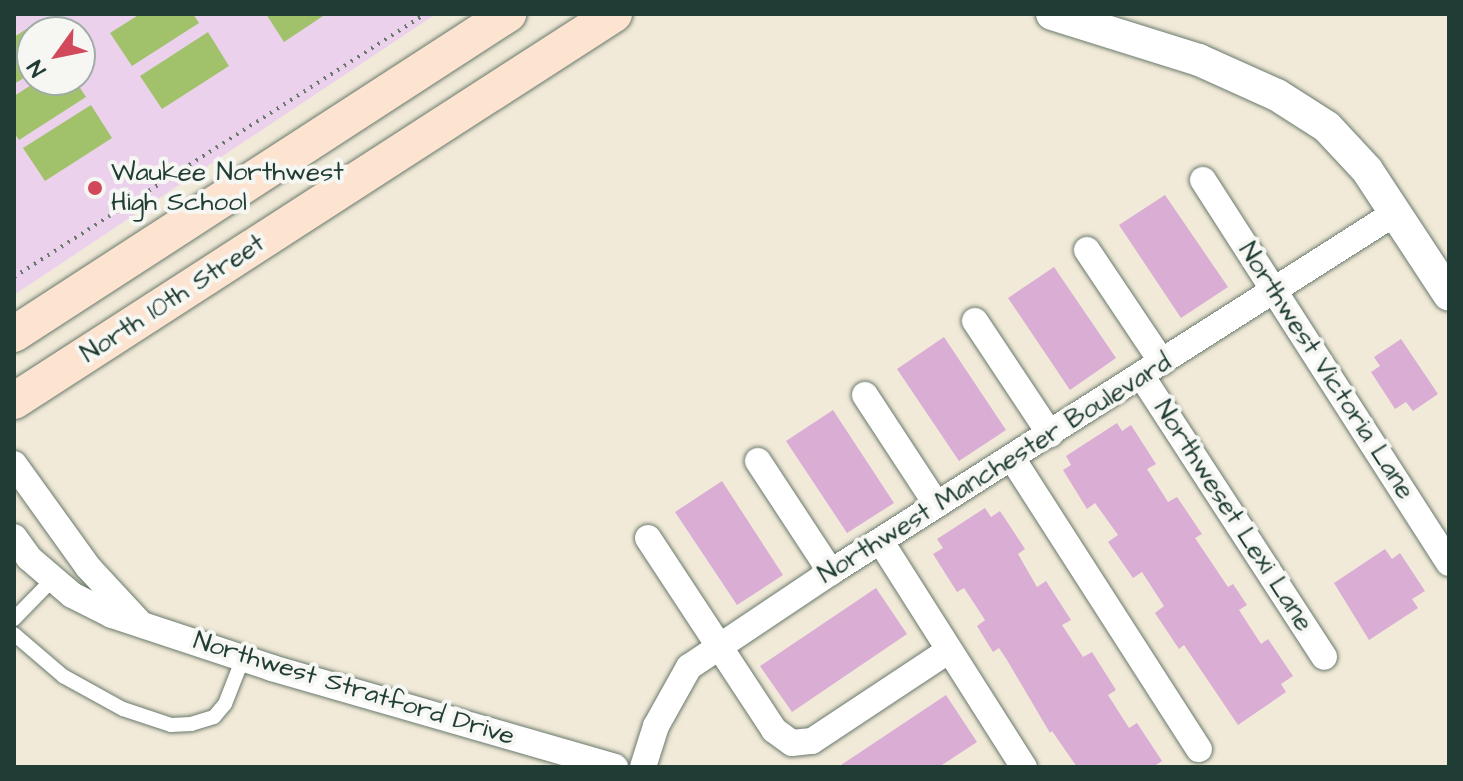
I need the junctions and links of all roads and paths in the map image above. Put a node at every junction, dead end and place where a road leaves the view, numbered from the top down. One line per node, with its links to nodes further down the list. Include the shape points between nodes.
1 (426, 14): 8 (path)
2 (508, 14): 12 (main road)
3 (614, 14): 15 (main road, North 10th Street)
4 (1052, 14): 6 (street, via 1199,60 1277,95 1327,127 1367,170)
5 (1203, 180): 9 (street, Northwest Victoria Lane)
6 (1395, 213): 9 (street, Northwest Manchester Boulevard); 10 (street)
7 (1087, 250): 13 (street, Northweset Lexi Lane)
8 (14, 277)
9 (1274, 291): 13 (street, Northwest Manchester Boulevard); 24 (street, Northwest Victoria Lane)
10 (1449, 295)
11 (975, 321): 16 (street)
12 (14, 334)
13 (1152, 369): 16 (street, Northwest Manchester Boulevard); 32 (street, Northweset Lexi Lane)
14 (865, 395): 20 (street)
15 (14, 401)
16 (1050, 434): 17 (street, Northwest Manchester Boulevard)
17 (1012, 458): 20 (street, Northwest Manchester Boulevard); 34 (street)
18 (758, 461): 25 (street)
19 (14, 464): 28 (street, Northwest Stratford Drive, via 88,567)
20 (937, 505): 23 (street, Northwest Manchester Boulevard)
21 (14, 537): 26 (street, Northwest Stratford Drive)
22 (648, 538): 30 (street)
23 (881, 542): 25 (street, Northwest Manchester Boulevard); 31 (street)
24 (1449, 563)
25 (831, 572): 30 (street, Northwest Manchester Boulevard)
26 (53, 579): 27 (lane); 28 (street, Northwest Stratford Drive, via 72,595)
27 (14, 619)
28 (141, 623): 33 (street, Northwest Stratford Drive)
29 (14, 634): 33 (lane, via 63,676 123,709 171,725 214,717 225,704)
30 (719, 645): 31 (street, via 774,730 792,743 812,741); 37 (street, Northwest Manchester Boulevard, via 689,667 656,726)
31 (948, 651): 35 (street)
32 (1324, 657)
33 (243, 658): 36 (street, Northwest Stratford Drive)
34 (1199, 749)
35 (1013, 763)
36 (615, 767)
37 (643, 767)

